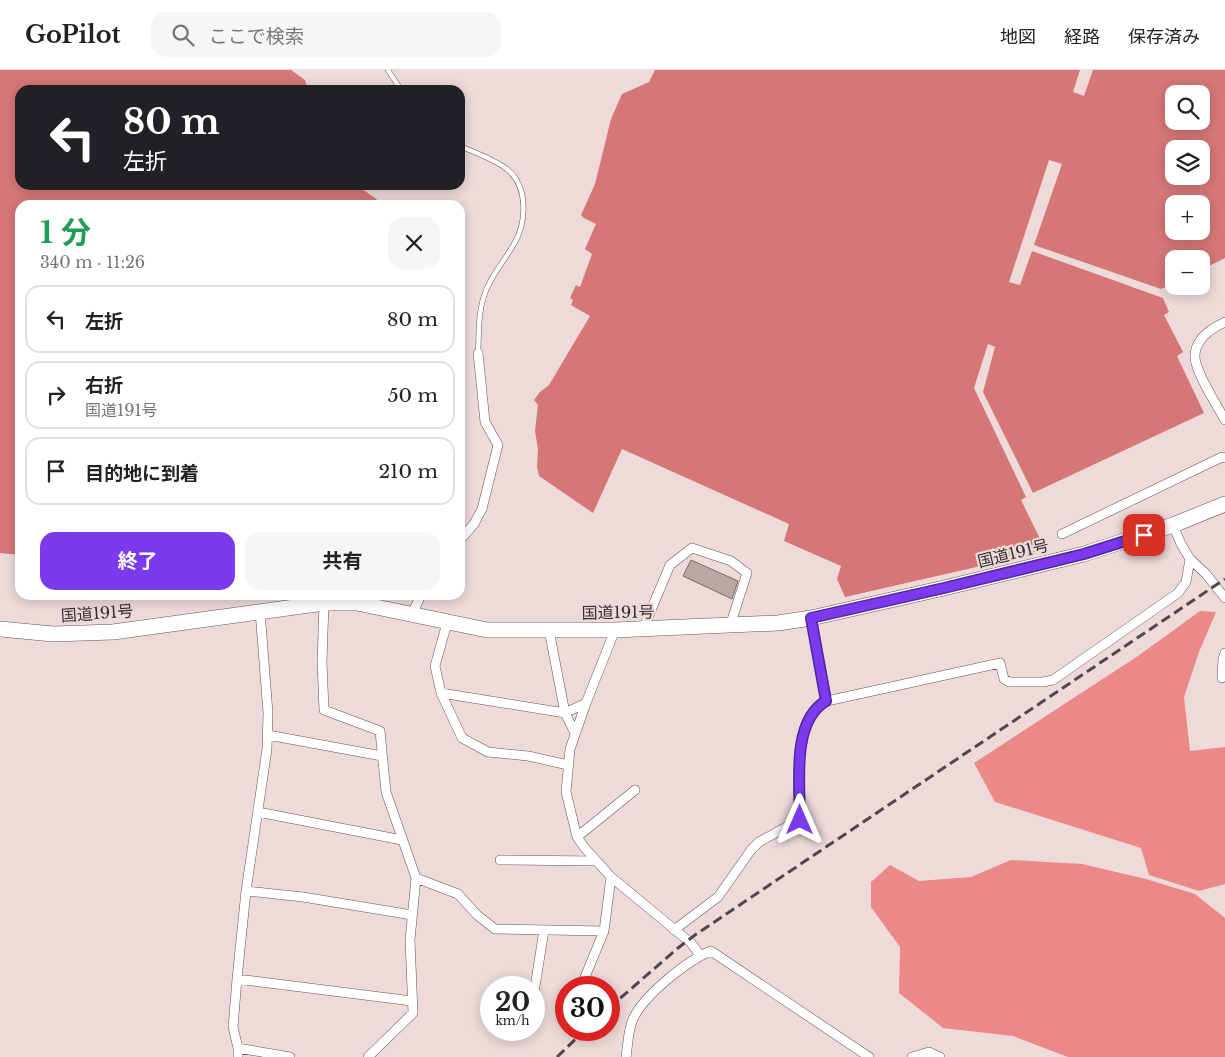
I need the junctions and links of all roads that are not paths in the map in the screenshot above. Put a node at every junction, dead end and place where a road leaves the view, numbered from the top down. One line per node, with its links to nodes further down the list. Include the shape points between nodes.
1 (388, 70): 2 (lane)
2 (398, 85)
3 (465, 148): 5 (lane, via 508,170 517,180 524,217 515,242 491,278 483,297)
4 (1225, 322): 6 (street, via 1204,335 1194,356)
5 (478, 353): 10 (street, via 485,422 498,445 482,510)
6 (1225, 420)
7 (1225, 458): 11 (street)
8 (1225, 504): 9 (highway, 国道191号)
9 (1173, 525): 12 (street); 18 (highway, 国道191号, via 1084,554)
10 (465, 534)
11 (1062, 534)
12 (1190, 559): 13 (street); 28 (street, via 1186,582 1178,593 1053,680 1009,682 1004,679 1000,663)
13 (1225, 598)
14 (419, 600): 17 (street)
15 (324, 603): 16 (highway, 国道191号); 17 (highway, 国道191号, via 357,603); 33 (street, via 324,710 380,731)
16 (260, 611): 21 (highway, 国道191号, via 113,632 53,634); 32 (street)
17 (412, 614): 19 (highway, 国道191号)
18 (811, 618): 20 (highway, 国道191号); 28 (street)
19 (447, 623): 23 (highway, 国道191号, via 487,630); 27 (street, via 435,666)
20 (730, 626): 22 (highway, 国道191号); 22 (street, via 747,573 731,561 692,548 670,566)
21 (0, 629)
22 (643, 629): 24 (highway, 国道191号)
23 (550, 630): 24 (highway, 国道191号); 30 (street)
24 (615, 630): 29 (street)
25 (1225, 653): 26 (street)
26 (1222, 678)
27 (441, 693): 30 (street); 34 (street, via 462,738 488,752)
28 (826, 701): 46 (street, via 811,714 804,728 800,750 800,820 760,842 718,897)
29 (586, 703): 30 (street); 31 (street)
30 (566, 712): 31 (street)
31 (575, 734): 34 (street)
32 (268, 735): 33 (street); 36 (street)
33 (382, 756): 38 (street, via 386,792)
34 (568, 765): 37 (street, via 566,792)
35 (635, 790): 37 (street)
36 (258, 812): 38 (street); 43 (street)
37 (578, 837): 40 (street)
38 (402, 840): 42 (street)
39 (500, 860): 40 (street)
40 (596, 861): 41 (street)
41 (611, 877): 46 (street); 47 (street)
42 (416, 878): 44 (street); 45 (street, via 458,894 495,929)
43 (246, 890): 44 (street); 51 (street)
44 (412, 915): 52 (street)
45 (544, 930): 47 (street); 49 (street)
46 (674, 930): 48 (street, via 691,943)
47 (604, 931): 50 (street)
48 (700, 956): 56 (street, via 644,1000 630,1026); 57 (street, via 712,951)
49 (537, 976)
50 (587, 976)
51 (237, 979): 52 (street); 53 (street, via 233,1027)
52 (412, 1001): 55 (street, via 413,1013)
53 (238, 1052): 54 (street)
54 (290, 1057)
55 (368, 1057)
56 (626, 1057)
57 (868, 1057)
58 (912, 1057): 59 (street, via 929,1052)
59 (940, 1057)

